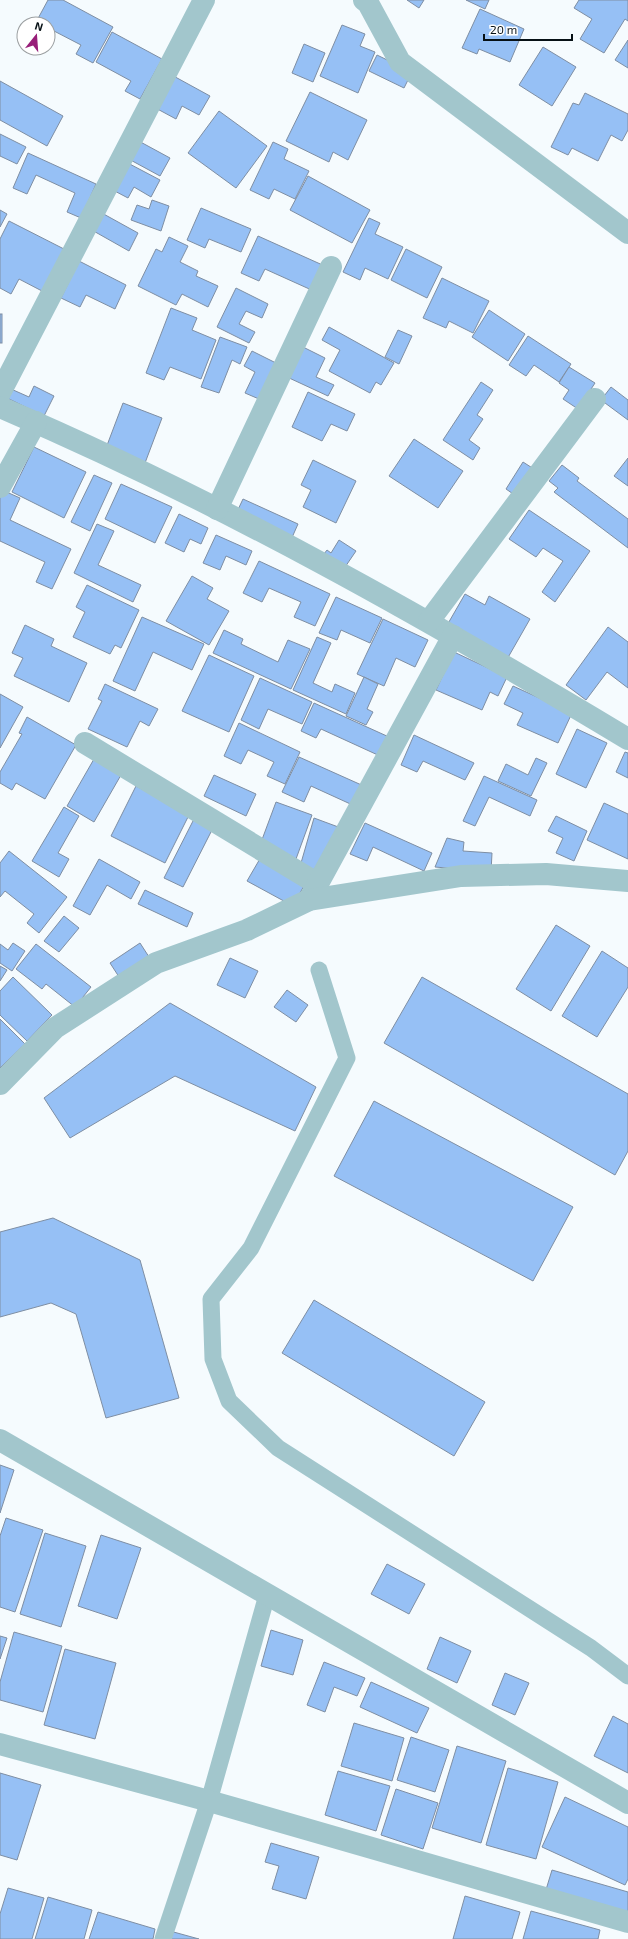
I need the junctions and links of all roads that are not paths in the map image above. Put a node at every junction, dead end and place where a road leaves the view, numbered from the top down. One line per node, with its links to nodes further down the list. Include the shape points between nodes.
1 (204, 0): 5 (street)
2 (368, 1): 3 (street, via 400,62)
3 (628, 233)
4 (331, 267): 10 (street)
5 (0, 394)
6 (595, 399): 11 (street)
7 (0, 407): 8 (street)
8 (36, 422): 9 (street); 10 (street)
9 (0, 486)
10 (217, 509): 11 (street)
11 (429, 621): 12 (street)
12 (453, 636): 13 (street); 16 (street)
13 (628, 739)
14 (85, 743): 16 (street)
15 (628, 881): 16 (street, via 546,874 461,876)
16 (314, 892): 18 (street, via 247,930 156,963 55,1028)
17 (319, 970): 21 (lane, via 347,1058 251,1248 210,1299 213,1358 229,1402 278,1448 591,1648)
18 (0, 1084)
19 (0, 1440): 20 (street)
20 (266, 1595): 23 (lane); 24 (street)
21 (628, 1676)
22 (0, 1744): 23 (street)
23 (209, 1801): 25 (street); 27 (lane)
24 (628, 1803)
25 (628, 1922)
26 (628, 1934): 28 (street)
27 (163, 1939)
28 (625, 1939)

